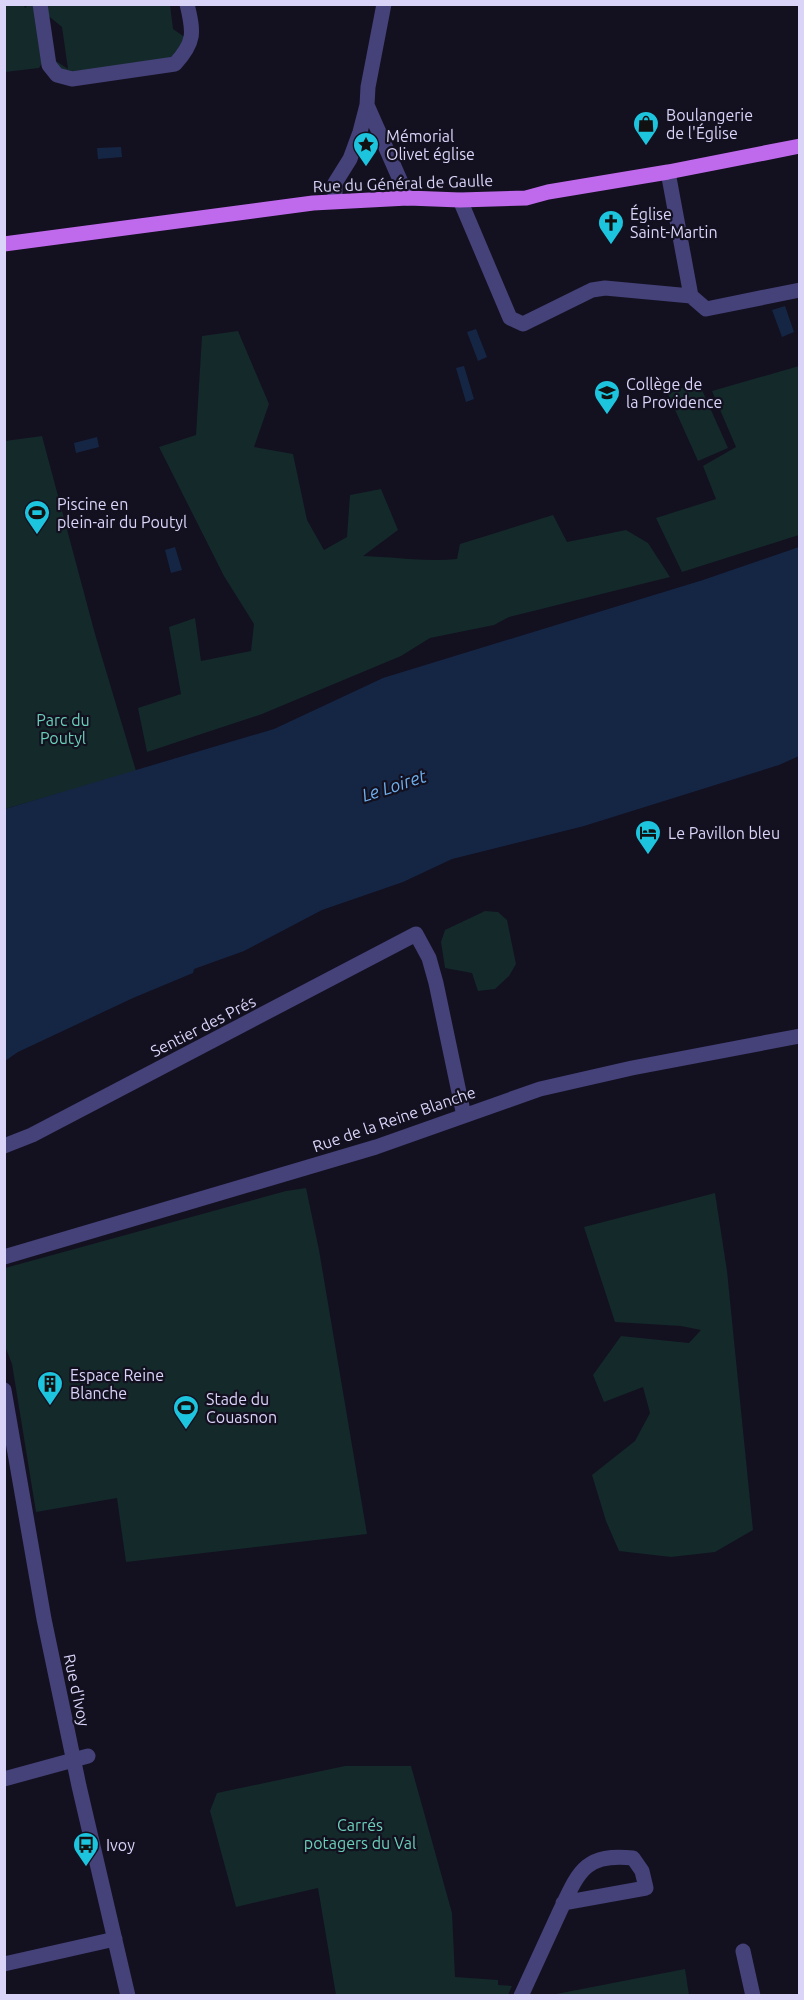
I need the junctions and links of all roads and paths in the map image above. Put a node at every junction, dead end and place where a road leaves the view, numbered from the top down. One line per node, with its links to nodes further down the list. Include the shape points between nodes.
1 (40, 4): 2 (street, via 49,65 57,75 72,79 175,64 187,51 193,32)
2 (187, 4)
3 (384, 4): 4 (street)
4 (367, 105): 7 (street); 9 (street, via 350,159 334,183)
5 (800, 146): 6 (main road, Rue du Général de Gaulle)
6 (668, 172): 8 (main road, Rue du Général de Gaulle, via 526,198); 12 (street)
7 (408, 198): 8 (main road, Rue du Général de Gaulle); 9 (main road, Rue du Général de Gaulle)
8 (460, 200): 12 (street, via 510,318 523,324 592,290)
9 (335, 201): 10 (main road, Rue du Général de Gaulle)
10 (4, 244)
11 (800, 290): 12 (street, via 706,309)
12 (692, 296)
13 (800, 1036): 14 (street, Rue de la Reine Blanche, via 540,1089)
14 (464, 1116): 15 (street, Sentier des Prés, via 436,983 416,934 32,1135); 16 (street, Rue de la Reine Blanche, via 376,1147)
15 (4, 1146)
16 (4, 1257)
17 (4, 1390): 18 (street, Rue d'Ivoy, via 44,1619)
18 (81, 1758): 19 (street); 21 (street, Rue d'Ivoy)
19 (4, 1779)
20 (563, 1903): 20 (street, via 574,1881 590,1863 611,1856 633,1858 642,1871 646,1888); 25 (street)
21 (115, 1939): 23 (street); 24 (street, Rue d'Ivoy)
22 (743, 1951): 26 (street)
23 (4, 1964)
24 (128, 1995)
25 (521, 1995)
26 (753, 1995)

